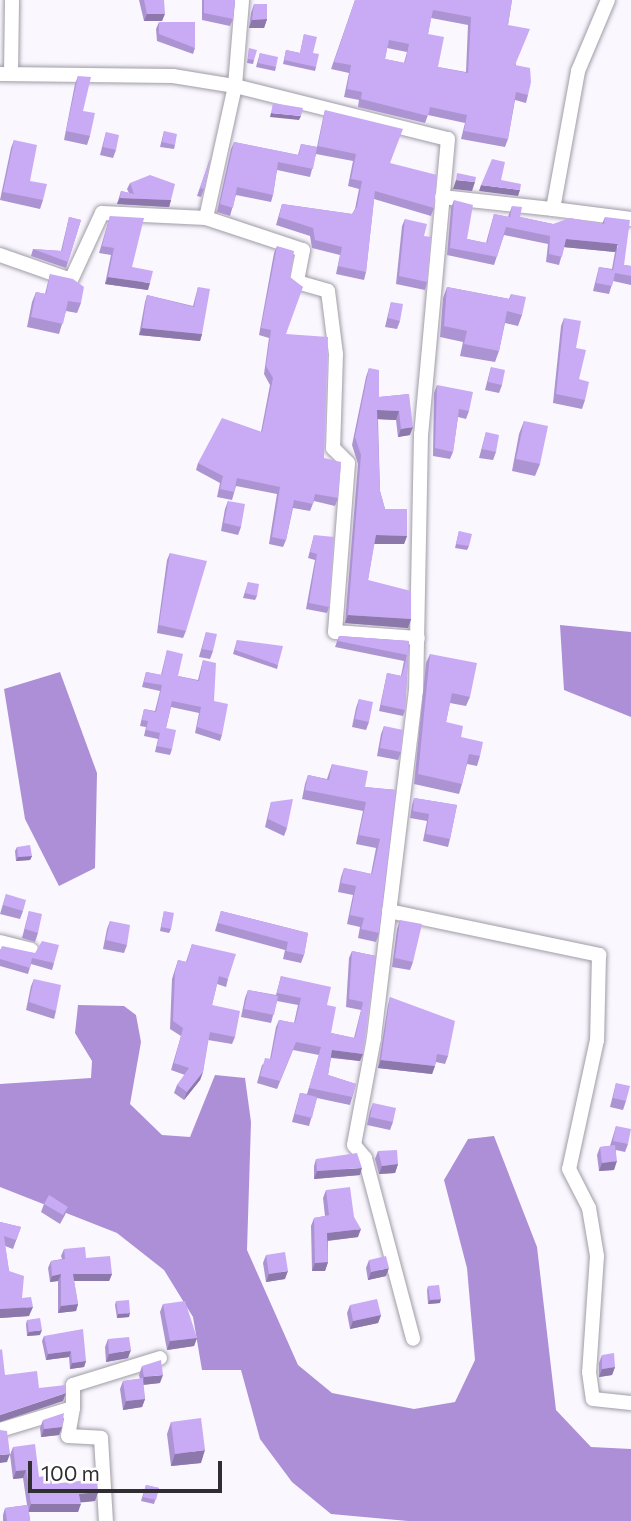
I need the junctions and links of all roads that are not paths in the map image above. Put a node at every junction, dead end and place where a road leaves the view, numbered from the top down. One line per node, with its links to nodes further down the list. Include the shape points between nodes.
1 (12, 0): 4 (street)
2 (242, 0): 5 (street)
3 (608, 0): 7 (street, via 578,71)
4 (5, 74): 5 (street, via 173,76)
5 (235, 86): 6 (street, via 448,139); 8 (street)
6 (442, 197): 7 (street); 11 (street, via 421,434)
7 (553, 209): 9 (street)
8 (206, 218): 10 (street, via 102,213 71,279); 11 (street, via 303,250 297,282 328,291 336,354 332,448 348,463 335,632)
9 (631, 219)
10 (0, 255)
11 (418, 638): 12 (street)
12 (389, 911): 15 (street, via 354,1145 365,1158); 17 (street, via 599,954 597,1040 569,1169 589,1208 597,1256 589,1372 593,1399)
13 (0, 942): 14 (street)
14 (31, 950)
15 (413, 1339)
16 (160, 1358): 18 (street, via 73,1385)
17 (631, 1403)
18 (73, 1408): 19 (street); 20 (street, via 68,1436 101,1438)
19 (0, 1430)
20 (106, 1521)

